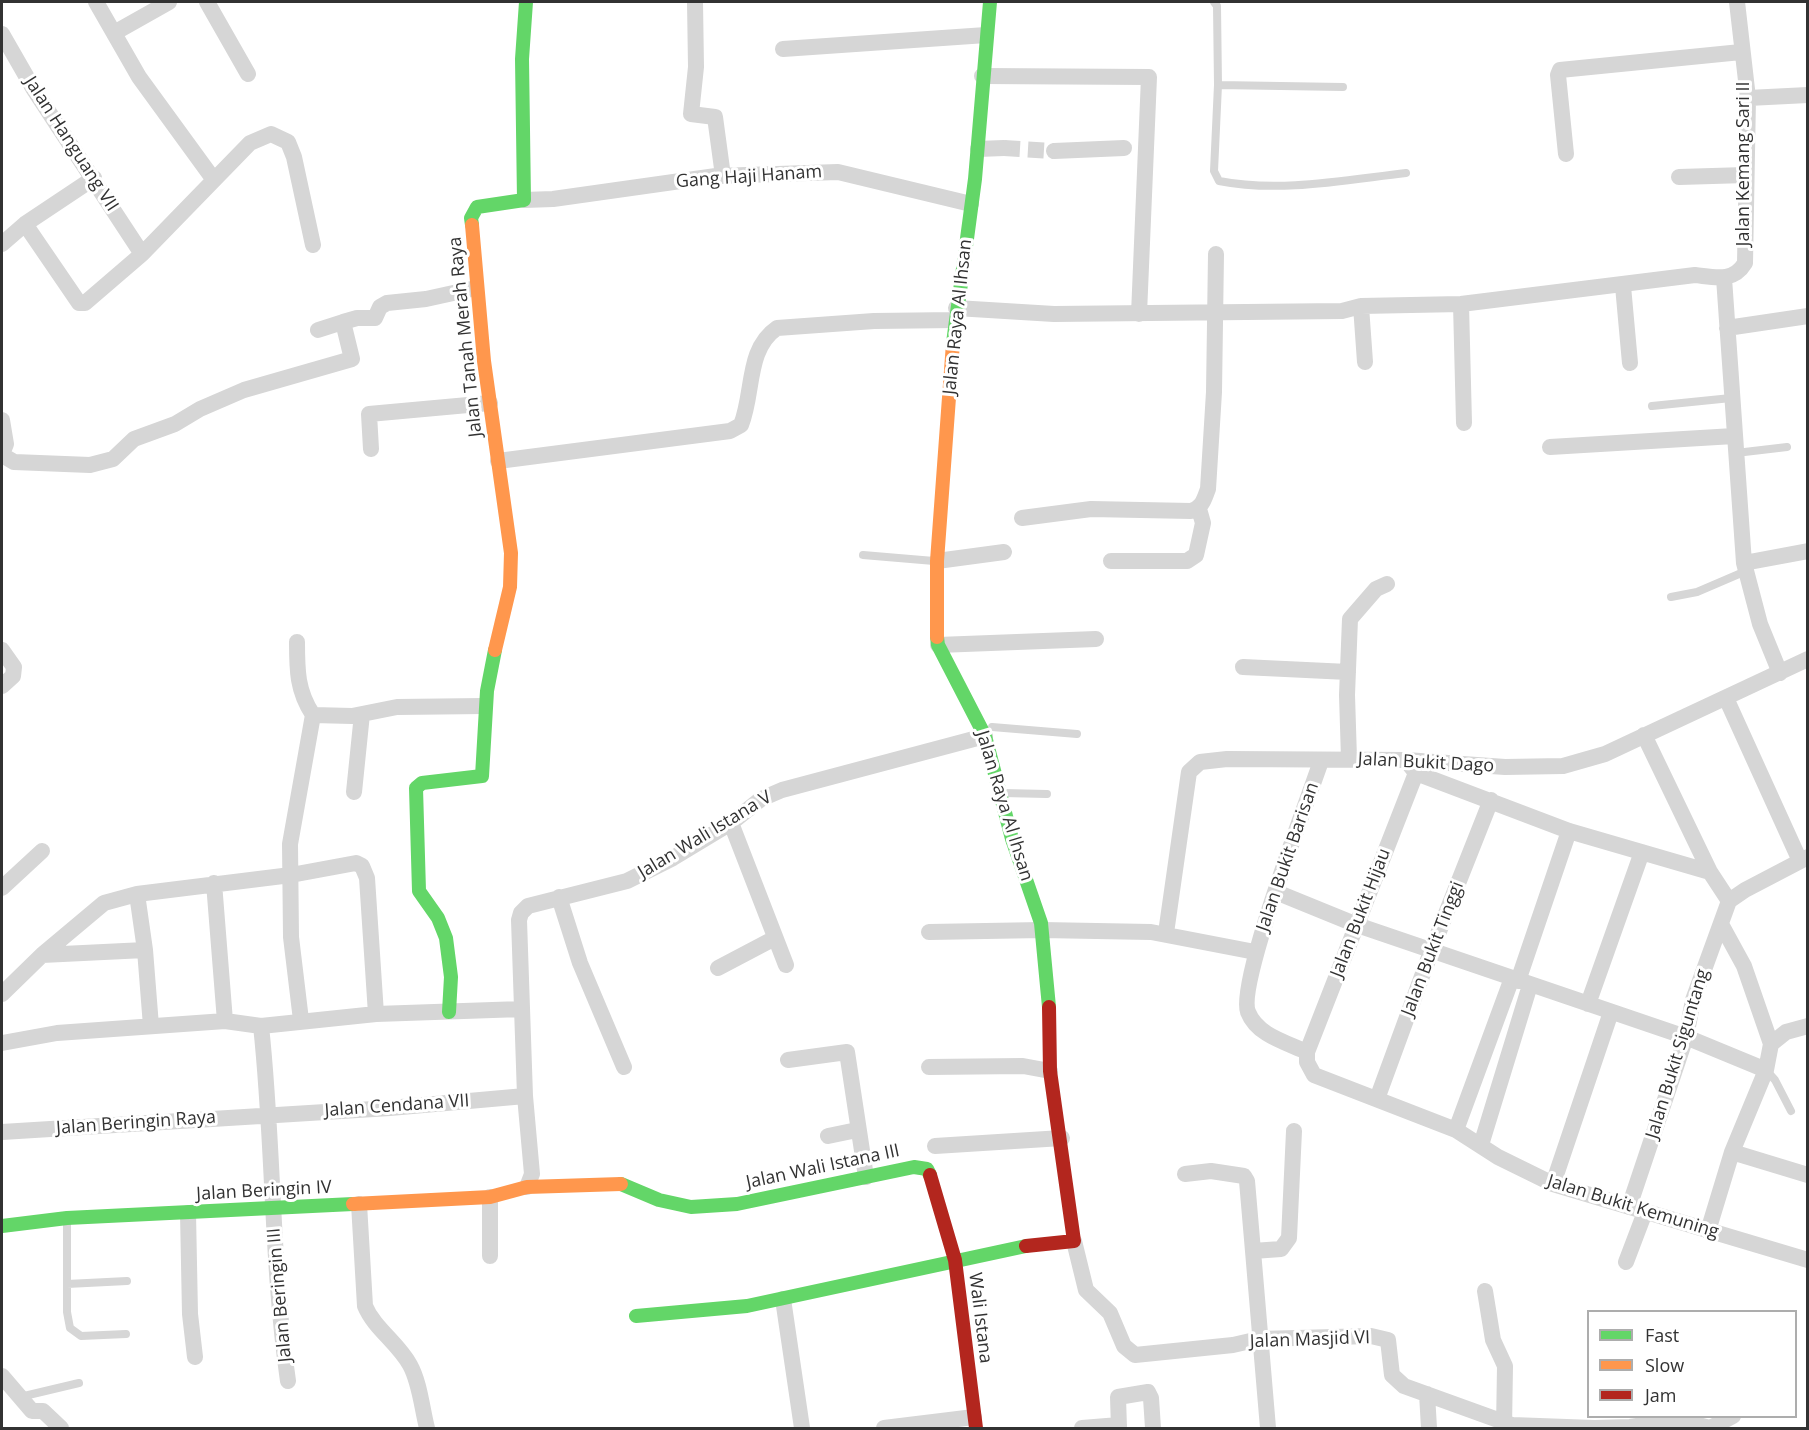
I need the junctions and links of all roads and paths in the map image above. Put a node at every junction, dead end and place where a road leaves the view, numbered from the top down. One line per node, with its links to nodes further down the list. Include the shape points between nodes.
1 (96, 2): 9 (street)
2 (169, 2): 9 (street)
3 (207, 2): 14 (street)
4 (525, 2): 31 (street)
5 (695, 2): 27 (street, via 696,67 691,114 715,117)
6 (990, 2): 11 (street, Jalan Raya Al Ihsan)
7 (1214, 2): 16 (lane)
8 (1737, 2): 13 (street, Jalan Kemang Sari II)
9 (114, 33): 30 (street, via 139,77)
10 (2, 34): 29 (street, Jalan Hanguang VII)
11 (986, 35): 12 (street); 15 (street, Jalan Raya Al Ihsan)
12 (783, 49)
13 (1741, 52): 19 (street, Jalan Kemang Sari II); 24 (street, via 1560,70)
14 (248, 74)
15 (982, 76): 22 (street, Jalan Raya Al Ihsan); 44 (street, via 1149,77)
16 (1218, 85): 17 (lane); 25 (lane, via 1214,171 1219,181 1303,184)
17 (1343, 87)
18 (1808, 94): 19 (street)
19 (1748, 98): 26 (street, Jalan Kemang Sari II)
20 (1004, 148): 22 (street)
21 (1125, 148): 23 (street)
22 (978, 149): 32 (street, Jalan Raya Al Ihsan)
23 (1054, 151)
24 (1566, 154)
25 (1406, 173)
26 (1746, 175): 28 (street); 38 (street, Jalan Kemang Sari II, via 1745,263 1740,271)
27 (723, 176): 31 (street, Gang Haji Hanam); 32 (street, Gang Haji Hanam, via 838,172)
28 (1679, 177)
29 (94, 178): 33 (street); 36 (street, Jalan Hanguang VII)
30 (214, 180): 35 (street, via 261,136 288,142); 36 (street)
31 (524, 200): 40 (street, Jalan Tanah Merah Raya, via 477,207 471,218)
32 (971, 204): 43 (street, Jalan Raya Al Ihsan)
33 (25, 224): 34 (street); 36 (street, via 79,303 90,300)
34 (2, 244)
35 (313, 246)
36 (142, 254)
37 (1216, 254): 45 (street)
38 (1724, 278): 39 (street, via 1695,275); 48 (street)
39 (1623, 286): 41 (street); 51 (street)
40 (476, 288): 47 (street, via 387,303 375,318); 53 (street, Jalan Tanah Merah Raya)
41 (1461, 304): 42 (street); 56 (street)
42 (1361, 306): 45 (street, via 1342,311); 50 (street)
43 (956, 314): 44 (street); 62 (street, via 777,328 767,335 756,356 741,425 730,431); 68 (street, Jalan Raya Al Ihsan)
44 (1138, 314): 45 (street)
45 (1213, 314): 63 (street, via 1214,393 1208,489)
46 (1808, 316): 48 (street)
47 (343, 322): 49 (street); 61 (street, via 352,359 244,390 135,439 113,459 90,465 58,465 14,462)
48 (1727, 328): 52 (street)
49 (318, 330)
50 (1365, 362)
51 (1630, 363)
52 (1731, 398): 54 (lane); 57 (street)
53 (490, 403): 60 (street, via 369,414); 62 (street, Jalan Tanah Merah Raya)
54 (1652, 406)
55 (2, 420): 61 (street, via 6,444)
56 (1464, 423)
57 (1735, 445): 58 (street); 59 (lane); 70 (street)
58 (1550, 447)
59 (1787, 447)
60 (371, 449)
61 (2, 453)
62 (498, 461): 83 (street, Jalan Tanah Merah Raya, via 513,574 509,607 488,676)
63 (1198, 509): 64 (street, via 1091,510); 69 (street, via 1203,522 1193,558)
64 (1022, 518)
65 (1808, 551): 70 (street)
66 (1004, 552): 68 (street)
67 (863, 555): 68 (lane)
68 (937, 561): 75 (street, Jalan Raya Al Ihsan)
69 (1111, 561)
70 (1745, 567): 72 (lane, via 1697,592); 80 (street, via 1760,624)
71 (1387, 584): 79 (street, via 1376,589 1350,619)
72 (1671, 597)
73 (1096, 639): 75 (street)
74 (297, 642): 85 (street, via 297,680)
75 (938, 645): 86 (street, Jalan Raya Al Ihsan)
76 (2, 650): 81 (street, via 14,667)
77 (1806, 663): 80 (street, Jalan Bukit Dago)
78 (1243, 667): 79 (street)
79 (1348, 672): 89 (street)
80 (1780, 673): 82 (street, Jalan Bukit Dago)
81 (7, 681)
82 (1726, 698): 88 (street, Jalan Bukit Dago); 100 (street)
83 (484, 706): 84 (street, via 398,707); 125 (street, Jalan Tanah Merah Raya, via 482,776 422,783 416,788 419,891 446,938 450,958)
84 (362, 714): 85 (street); 92 (street)
85 (313, 715): 102 (street, via 290,844)
86 (986, 729): 87 (lane); 93 (street, Jalan Raya Al Ihsan); 96 (street, Jalan Wali Istana V, via 783,790 761,799)
87 (1077, 734)
88 (1644, 735): 91 (street, Jalan Bukit Dago, via 1605,754 1563,766); 101 (street)
89 (1349, 759): 90 (street, Jalan Bukit Dago); 91 (street, Jalan Bukit Dago)
90 (1321, 761): 105 (street, Jalan Bukit Barisan); 113 (street, Jalan Bukit Dago, via 1227,759 1200,762 1191,769)
91 (1411, 767): 95 (street); 110 (street, Jalan Bukit Hijau)
92 (354, 792)
93 (1000, 793): 94 (lane); 111 (street, Jalan Raya Al Ihsan)
94 (1047, 794)
95 (1491, 800): 97 (street); 115 (street, Jalan Bukit Tinggi)
96 (731, 823): 107 (street, Jalan Wali Istana V, via 627,881); 114 (street)
97 (1569, 831): 99 (street); 121 (street)
98 (42, 851): 104 (street)
99 (1642, 852): 101 (street); 123 (street)
100 (1804, 859): 108 (street)
101 (1710, 872): 108 (street)
102 (291, 875): 103 (street); 127 (street, via 356,863 365,871); 128 (street, via 291,937)
103 (214, 883): 106 (street); 129 (street)
104 (2, 888)
105 (1276, 892): 110 (street); 117 (street, Jalan Bukit Barisan)
106 (137, 894): 116 (street); 118 (street, via 104,903)
107 (559, 897): 124 (street, Jalan Wali Istana V, via 528,906 521,913); 138 (street, via 580,963)
108 (1729, 902): 109 (street, Jalan Bukit Siguntang)
109 (1721, 924): 133 (street, Jalan Bukit Siguntang, via 1692,1000); 135 (street, via 1744,966)
110 (1357, 925): 115 (street); 136 (street, Jalan Bukit Hijau)
111 (1041, 927): 112 (street); 113 (street); 141 (street, Jalan Raya Al Ihsan)
112 (929, 932)
113 (1166, 933): 117 (street)
114 (775, 938): 119 (street); 120 (street)
115 (1432, 949): 121 (street); 143 (street, Jalan Bukit Tinggi)
116 (146, 950): 118 (street); 130 (street)
117 (1255, 952): 136 (street, via 1246,993 1247,1010 1255,1026)
118 (42, 955): 122 (street)
119 (786, 965)
120 (718, 968)
121 (1520, 982): 123 (street); 147 (street); 152 (street)
122 (2, 994)
123 (1588, 1004): 126 (street)
124 (522, 1009): 125 (street); 142 (street, Jalan Wali Istana V)
125 (448, 1012): 127 (street)
126 (1611, 1012): 133 (street); 158 (street)
127 (376, 1014): 128 (street)
128 (301, 1020): 131 (street)
129 (225, 1021): 130 (street); 131 (street)
130 (151, 1026): 134 (street, via 57,1033)
131 (261, 1026): 145 (street, Jalan Beringin III)
132 (1808, 1026): 135 (street, via 1786,1032)
133 (1686, 1037): 140 (street); 163 (street, Jalan Bukit Siguntang)
134 (2, 1042)
135 (1771, 1044): 140 (street)
136 (1307, 1053): 143 (street, Jalan Bukit Kemuning, via 1314,1075)
137 (788, 1059): 146 (street, via 847,1052)
138 (624, 1067)
139 (929, 1067): 141 (street, via 1023,1066)
140 (1766, 1070): 144 (lane); 154 (street)
141 (1050, 1071): 151 (street, Jalan Raya Al Ihsan)
142 (525, 1096): 145 (street, Jalan Cendana VII); 159 (street, Jalan Wali Istana V, via 532,1174)
143 (1377, 1099): 147 (street, Jalan Bukit Kemuning)
144 (1791, 1111)
145 (270, 1115): 148 (street, Jalan Beringin Raya); 162 (street, Jalan Beringin III)
146 (857, 1130): 150 (street); 157 (street)
147 (1456, 1130): 152 (street, Jalan Bukit Kemuning)
148 (2, 1131)
149 (1294, 1131): 169 (street, via 1289,1238 1281,1249)
150 (828, 1136)
151 (1062, 1138): 153 (street); 168 (street, Jalan Raya Al Ihsan)
152 (1480, 1145): 158 (street, Jalan Bukit Kemuning)
153 (935, 1146)
154 (1732, 1152): 156 (street); 167 (street)
155 (1185, 1174): 169 (street, via 1211,1171 1244,1176)
156 (1808, 1175)
157 (866, 1177): 159 (street, Jalan Wali Istana III, via 737,1204 691,1207 659,1200 619,1183); 171 (street, Jalan Wali Istana III, via 914,1167 927,1169)
158 (1553, 1184): 163 (street, Jalan Bukit Kemuning)
159 (527, 1187): 160 (street, Jalan Beringin IV)
160 (490, 1197): 161 (street, Jalan Beringin IV); 170 (street)
161 (359, 1204): 162 (street, Jalan Beringin IV); 195 (street, via 365,1306 368,1315 411,1366)
162 (272, 1208): 164 (street, Jalan Beringin IV); 184 (street, Jalan Beringin III, via 278,1313)
163 (1637, 1209): 167 (street, Jalan Bukit Kemuning); 173 (street, Jalan Bukit Siguntang)
164 (188, 1213): 165 (street, Jalan Beringin IV); 182 (street)
165 (67, 1218): 166 (street, Jalan Beringin IV); 175 (lane)
166 (2, 1226)
167 (1708, 1231): 172 (street, Jalan Bukit Kemuning)
168 (1074, 1241): 171 (street, Wali Istana, via 1015,1247); 181 (street, Jalan Raya Al Ihsan, via 1086,1290 1110,1313)
169 (1254, 1251): 180 (street)
170 (490, 1256)
171 (955, 1260): 177 (street); 190 (street, Wali Istana)
172 (1808, 1260)
173 (1626, 1262)
174 (127, 1281): 175 (lane)
175 (67, 1284): 179 (lane, via 70,1328 81,1336)
176 (1485, 1291): 192 (street, via 1493,1340 1505,1366)
177 (783, 1299): 178 (street); 196 (street)
178 (636, 1316)
179 (126, 1334)
180 (1259, 1339): 181 (street, Jalan Masjid VI, via 1135,1355); 186 (street, Jalan Masjid VI, via 1387,1339 1390,1368 1397,1381); 200 (street)
181 (1128, 1351)
182 (195, 1357)
183 (2, 1376): 187 (street)
184 (288, 1381)
185 (80, 1383): 187 (lane)
186 (1427, 1394): 192 (street, Jalan Masjid VI); 201 (street)
187 (20, 1397): 194 (street, via 32,1411 44,1411)
188 (1687, 1418): 191 (street, Jalan Masjid VI); 203 (street, Jalan Masjid VI)
189 (1729, 1418): 203 (street)
190 (975, 1423): 197 (street)
191 (1631, 1424): 202 (street, Jalan Masjid VI)
192 (1504, 1425): 202 (street, Jalan Masjid VI)
193 (1119, 1427): 198 (street); 199 (street, via 1118,1397 1148,1392)
194 (61, 1428)
195 (427, 1428)
196 (802, 1428)
197 (884, 1428)
198 (1082, 1428)
199 (1153, 1428)
200 (1268, 1428)
201 (1429, 1428)
202 (1595, 1428)
203 (1710, 1428)

